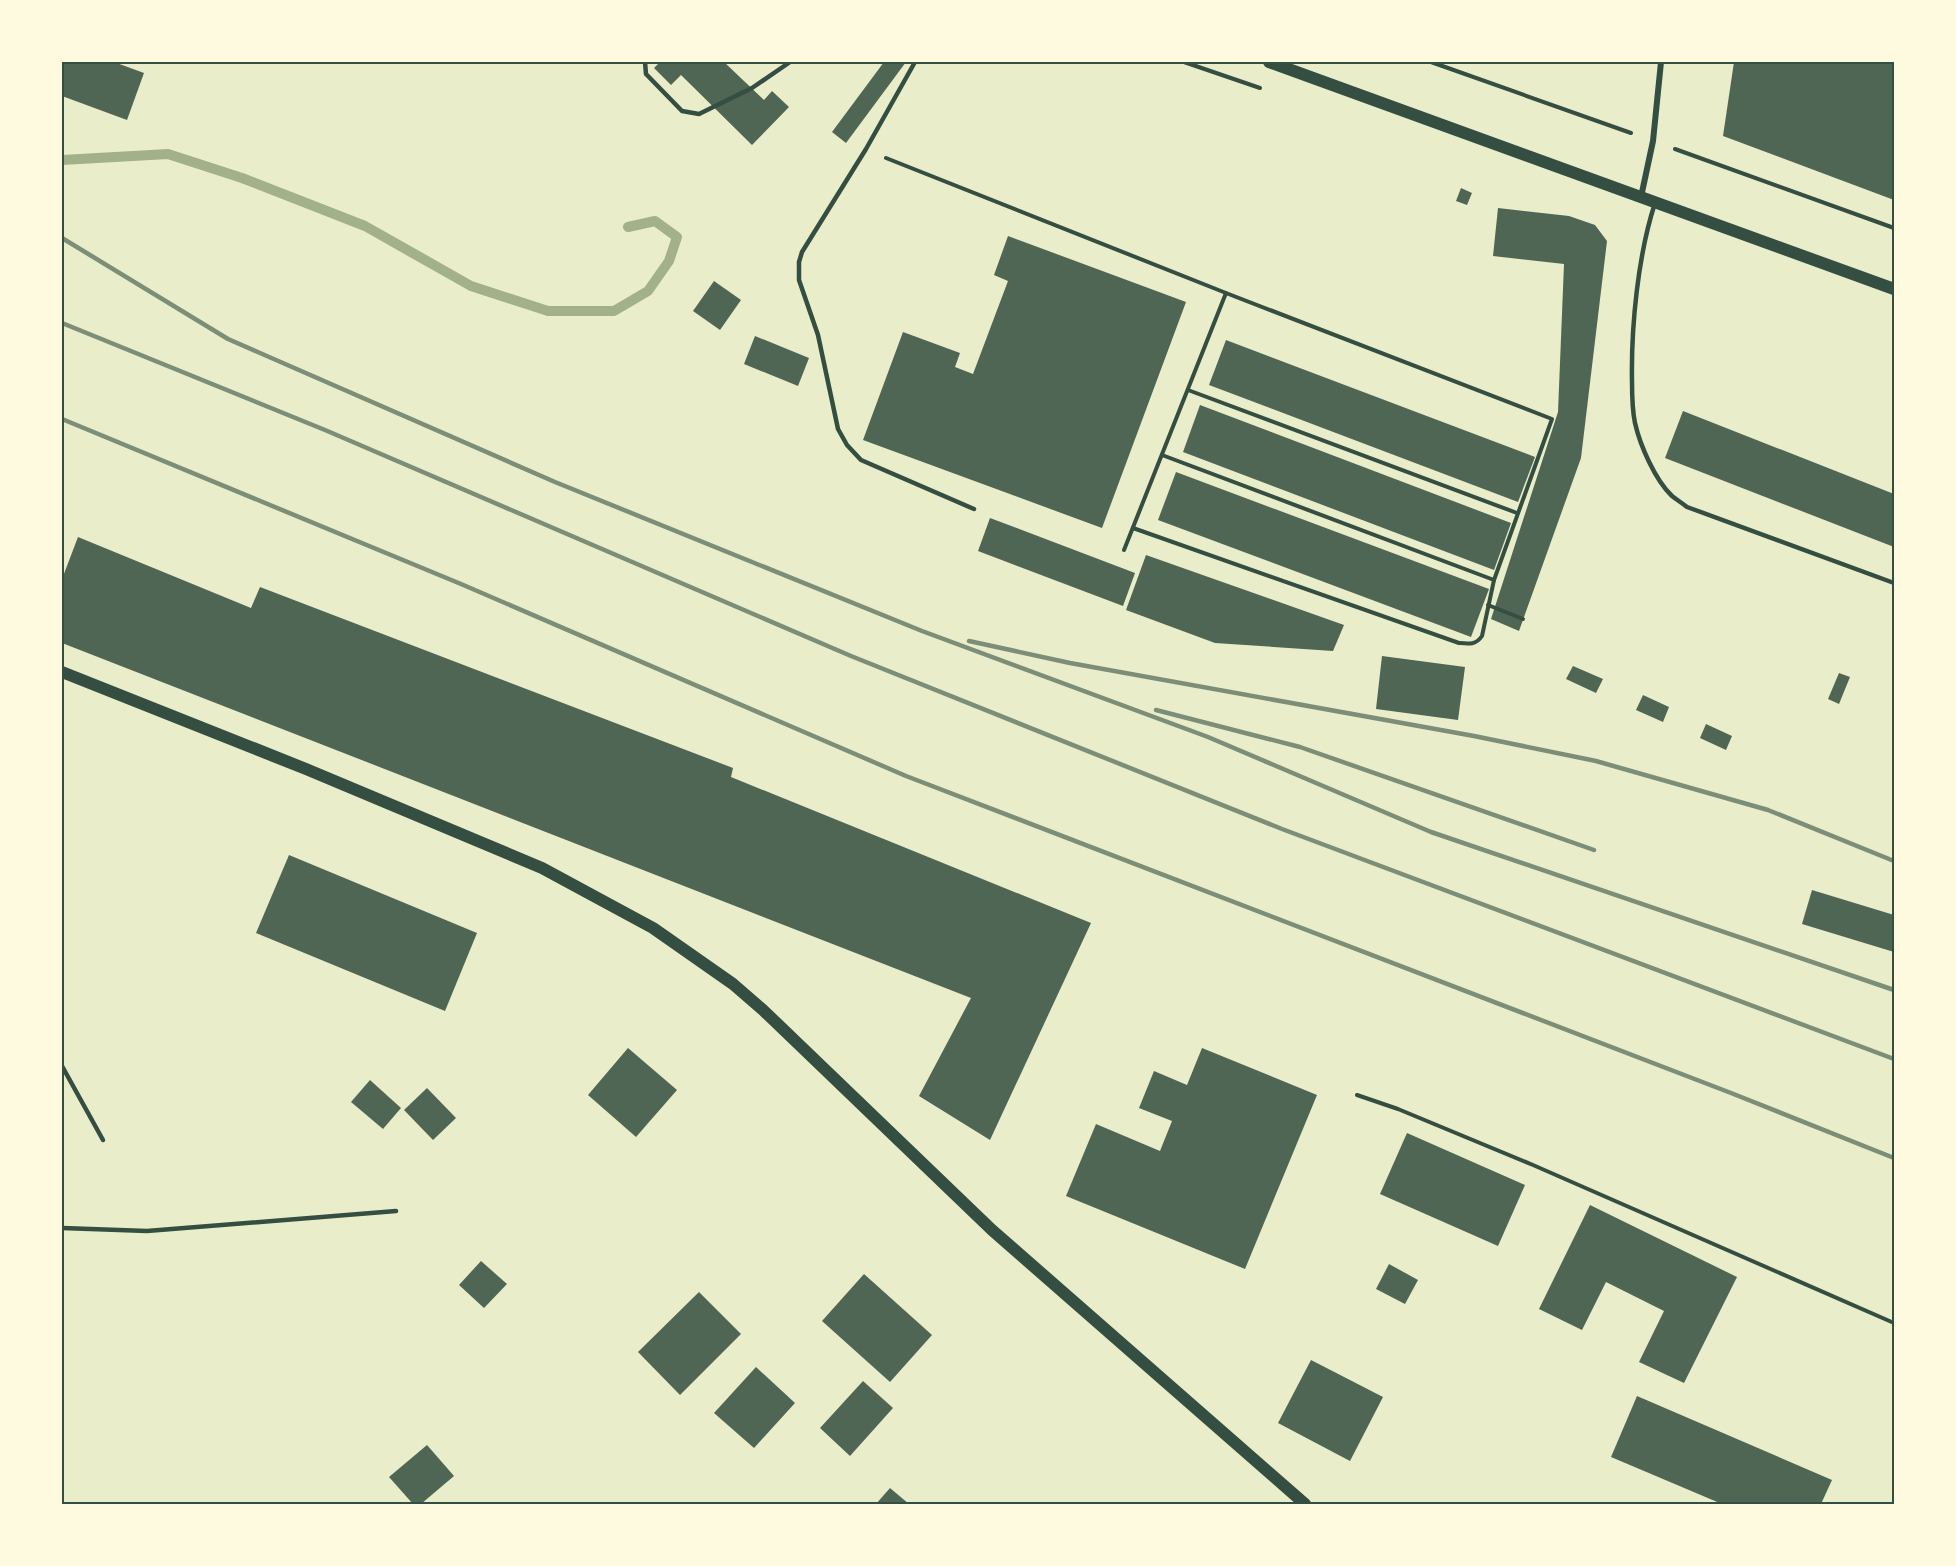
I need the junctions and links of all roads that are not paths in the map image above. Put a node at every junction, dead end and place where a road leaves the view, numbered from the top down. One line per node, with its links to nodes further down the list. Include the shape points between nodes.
1 (645, 62): 2 (lane, via 646,74 682,111 699,114 752,88)
2 (790, 62)
3 (915, 62): 9 (lane, via 802,252 799,280 818,335 838,429 847,445 861,460)
4 (1269, 62): 6 (main road)
5 (1661, 62): 6 (street, via 1653,141)
6 (1641, 198): 7 (main road)
7 (1655, 203): 8 (main road); 10 (lane, via 1636,301 1631,360 1634,420 1655,473 1671,495 1687,507)
8 (1894, 289)
9 (974, 509)
10 (1894, 583)
11 (62, 672): 16 (main road, via 542,868 653,928 755,1004 993,1230)
12 (62, 1066): 13 (lane)
13 (103, 1140)
14 (396, 1211): 15 (lane, via 147,1231)
15 (62, 1228)
16 (1305, 1504)

